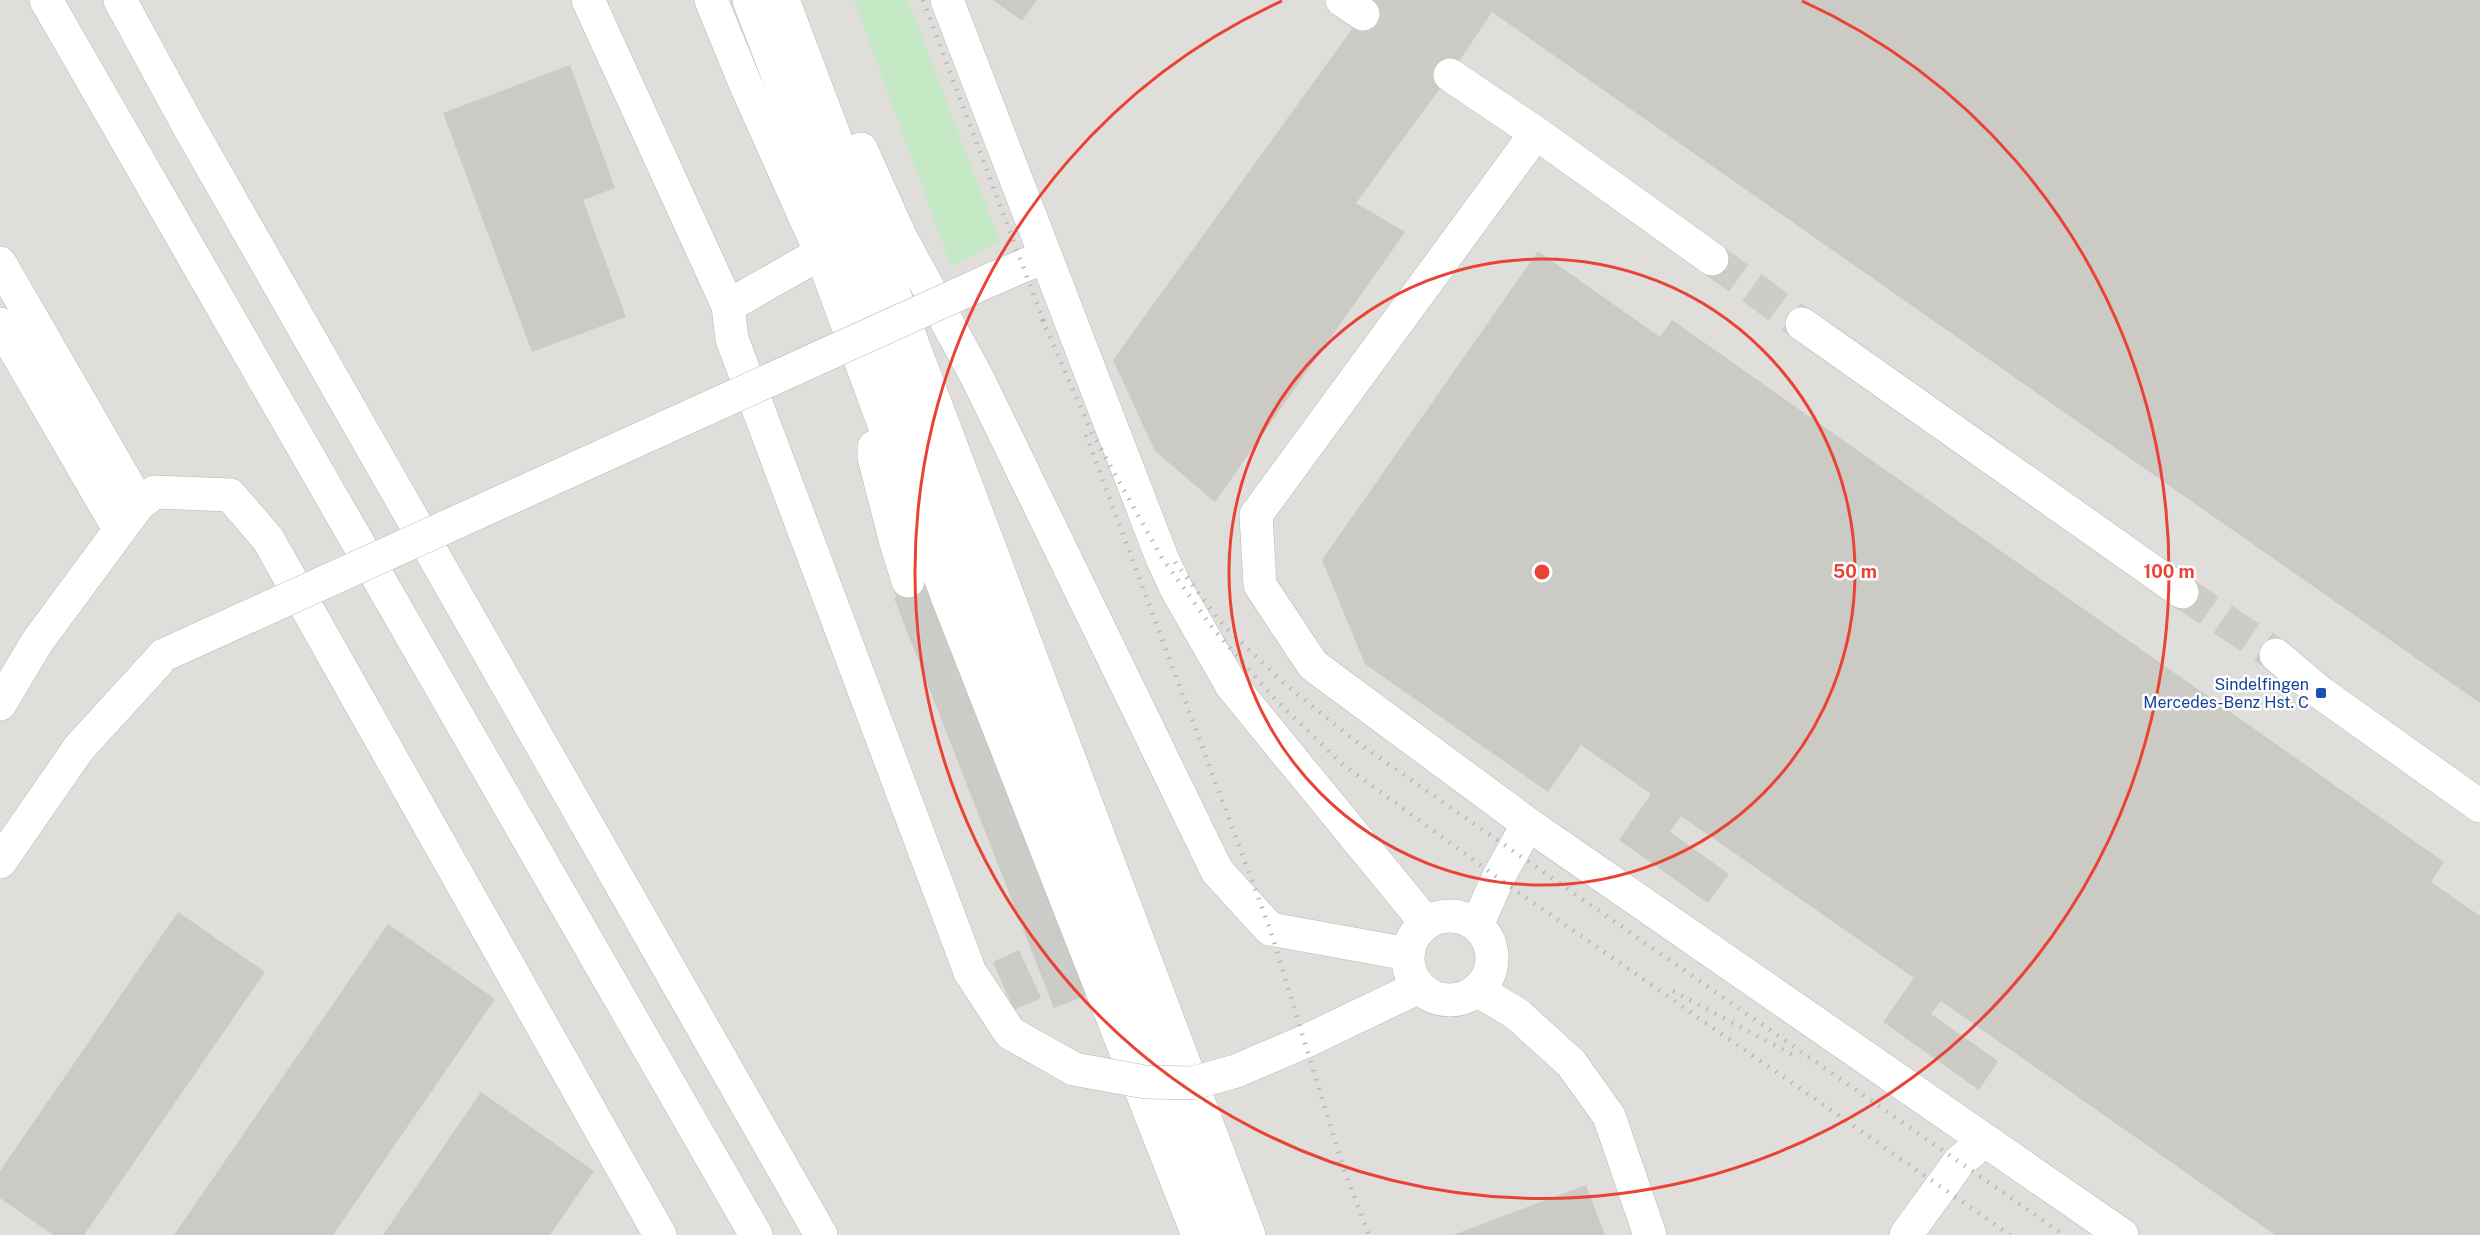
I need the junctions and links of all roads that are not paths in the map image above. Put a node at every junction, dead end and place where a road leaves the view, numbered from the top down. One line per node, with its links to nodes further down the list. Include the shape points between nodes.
1 (46, 0): 35 (street)
2 (120, 0): 36 (street, via 199,146)
3 (588, 0): 15 (street)
4 (711, 0): 11 (street)
5 (749, 0): 38 (street)
6 (783, 0): 39 (street)
7 (795, 0): 30 (street, via 901,238 977,377 1217,871 1270,929)
8 (947, 0): 12 (street)
9 (1450, 75): 10 (street)
10 (1536, 133): 13 (street); 26 (street, via 1256,514 1260,585 1313,664)
11 (821, 253): 15 (street); 18 (street)
12 (1044, 257): 27 (street, bridge, via 164,655 79,748); 28 (street, via 1176,590 1232,686)
13 (1712, 259)
14 (0, 264): 19 (street)
15 (728, 306): 31 (street, bridge, via 732,339 970,972 1010,1033 1074,1069 1145,1082 1193,1083 1236,1071)
16 (0, 324): 20 (street)
17 (1802, 324): 22 (street)
18 (874, 400): 21 (street, via 874,457); 37 (street)
19 (139, 504): 20 (street); 34 (street, via 155,492 230,495 268,539)
20 (119, 529): 24 (street, via 37,642)
21 (908, 581)
22 (2182, 592)
23 (2276, 655): 25 (street, via 2321,693)
24 (0, 704)
25 (2480, 806)
26 (1528, 824): 29 (street); 33 (street)
27 (0, 862)
28 (1426, 923): 29 (street, via 1452,916); 30 (street, via 1411,942)
29 (1477, 926): 32 (street, via 1486,937 1492,965)
30 (1408, 954): 31 (street, via 1408,966)
31 (1419, 987): 32 (street, via 1440,1000 1466,997)
32 (1477, 990): 40 (street, via 1517,1014 1572,1063 1609,1116)
33 (1984, 1141): 41 (street, via 1959,1162); 42 (street)
34 (660, 1235)
35 (756, 1235)
36 (821, 1235)
37 (1198, 1235)
38 (1223, 1235)
39 (1249, 1235)
40 (1650, 1235)
41 (1906, 1235)
42 (2122, 1235)

